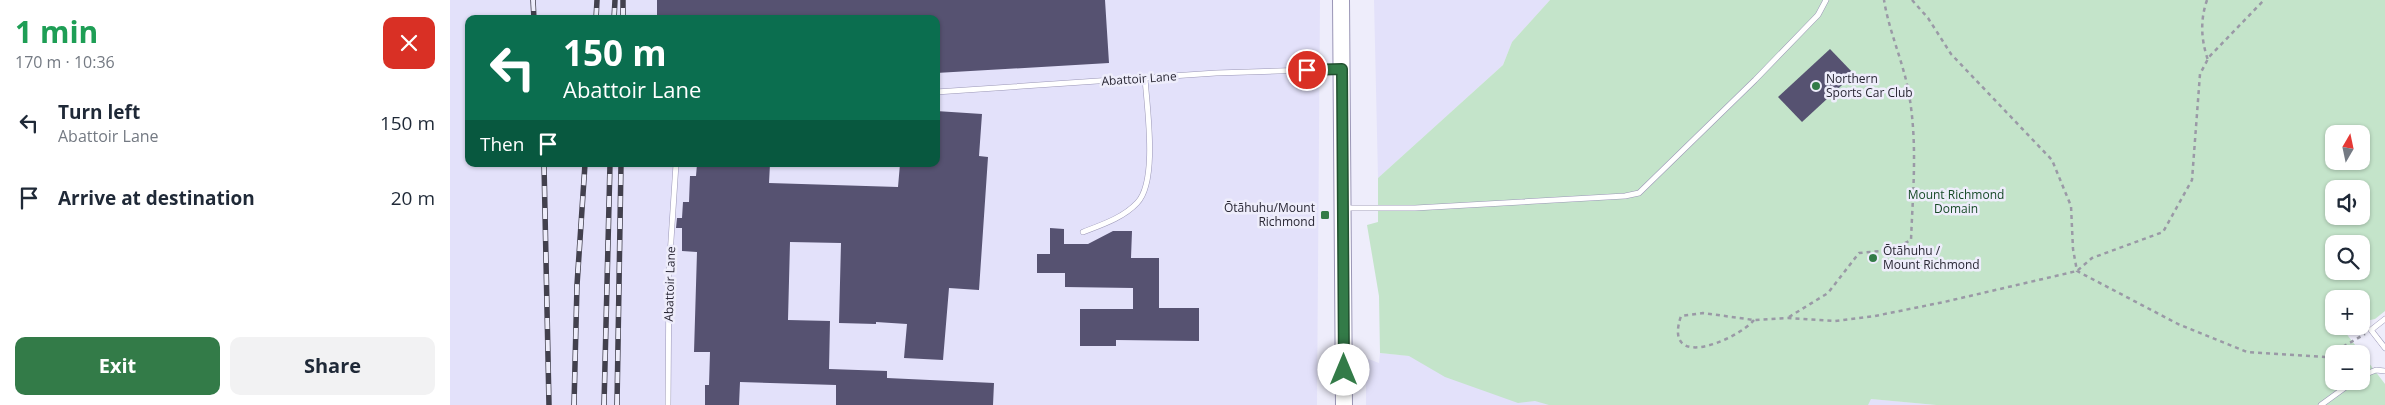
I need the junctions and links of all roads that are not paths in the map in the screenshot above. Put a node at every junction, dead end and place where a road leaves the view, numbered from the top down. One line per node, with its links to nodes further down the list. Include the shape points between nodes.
1 (1342, 0): 3 (main road)
2 (1826, 0): 7 (lane, via 1818,15 1756,80 1639,193 1416,208)
3 (1342, 69): 4 (lane, Abattoir Lane); 7 (main road)
4 (1145, 78): 5 (lane, Abattoir Lane); 8 (lane, via 1150,167 1147,187 1127,212)
5 (940, 92)
6 (676, 167): 14 (lane, Abattoir Lane, via 669,272)
7 (1344, 208): 15 (main road)
8 (1083, 232)
9 (2385, 320): 10 (lane, via 2371,330)
10 (2385, 348)
11 (2385, 371): 12 (lane)
12 (2370, 372)
13 (2342, 390): 16 (lane)
14 (668, 405)
15 (1344, 405)
16 (2321, 405)

